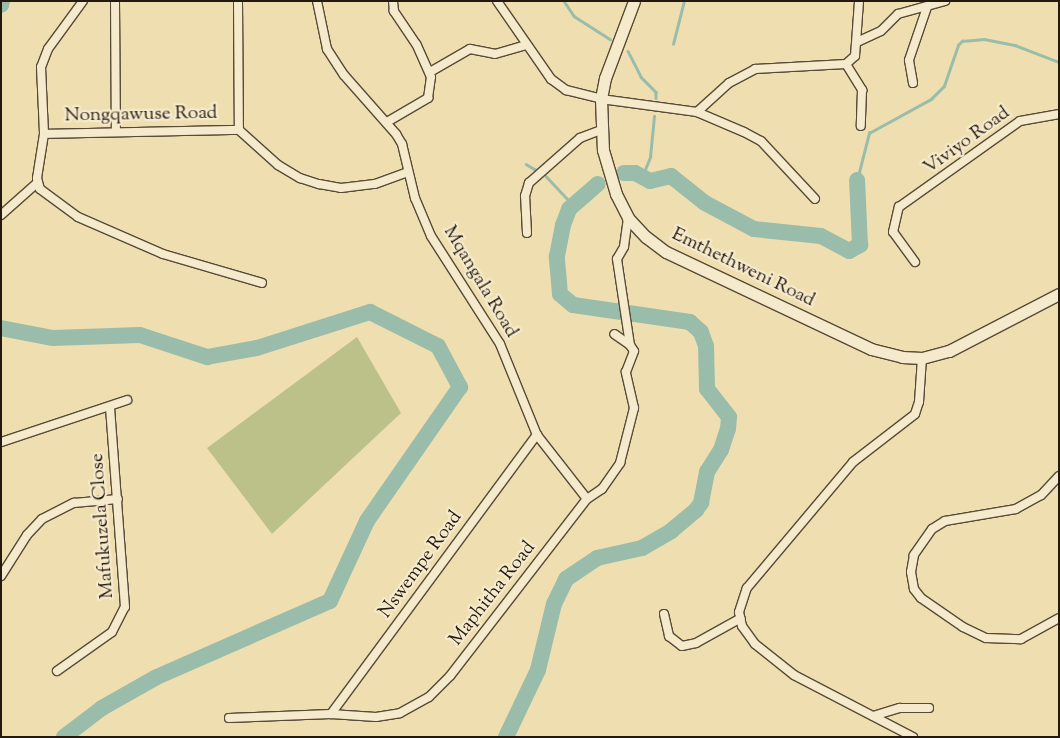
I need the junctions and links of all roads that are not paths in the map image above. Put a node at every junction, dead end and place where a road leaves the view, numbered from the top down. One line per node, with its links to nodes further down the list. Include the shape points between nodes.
1 (83, 1): 24 (street, Nongqawuse Road, via 48,48 41,67)
2 (115, 1): 21 (street)
3 (238, 1): 22 (street)
4 (317, 1): 19 (street, Mqangala Road, via 327,50 344,76)
5 (393, 1): 14 (street, via 394,11)
6 (497, 1): 12 (street)
7 (634, 1): 16 (street, Emthethweni Road, via 609,61)
8 (859, 1): 11 (street)
9 (945, 1): 10 (street)
10 (927, 7): 11 (street, via 898,14 881,30); 15 (street, via 909,60)
11 (857, 42): 13 (street, via 855,56)
12 (526, 45): 14 (street, via 495,54 470,49); 16 (street, via 551,79 566,90)
13 (846, 64): 17 (street, via 755,70 729,83); 20 (street, via 862,90)
14 (430, 72): 19 (street, via 428,98)
15 (913, 83)
16 (601, 98): 17 (street); 23 (street, Emthethweni Road)
17 (697, 112): 27 (street, via 761,141)
18 (1059, 114): 31 (street, Viviyo Road, via 1020,121 899,207 893,232)
19 (387, 122): 25 (street, Mqangala Road, via 402,144)
20 (861, 126)
21 (116, 130): 22 (street, Nongqawuse Road); 24 (street, Nongqawuse Road)
22 (240, 130): 25 (street, via 278,165 319,184 341,188 375,184)
23 (601, 130): 29 (street, Emthethweni Road, via 608,171); 30 (street, via 580,138 529,183 525,196)
24 (44, 134): 26 (street, Nongqawuse Road)
25 (408, 172): 39 (street, Mqangala Road, via 431,236 500,344)
26 (37, 181): 28 (street); 32 (street, via 46,195 78,217 123,238 163,254)
27 (815, 199)
28 (1, 215)
29 (628, 218): 35 (street, via 624,247 617,259); 36 (street, Emthethweni Road, via 652,242 696,267 871,349)
30 (526, 232)
31 (914, 262)
32 (262, 283)
33 (1059, 294): 36 (street, Emthethweni Road, via 984,335 949,351)
34 (614, 334): 35 (street)
35 (630, 345): 42 (street, Maphitha Road, via 634,351 626,372 634,408 628,438 615,470 602,489)
36 (922, 358): 46 (street, via 915,414 865,450 765,565 746,588 740,603)
37 (127, 400): 38 (street)
38 (110, 407): 40 (street); 43 (street, Mafukuzela Close)
39 (537, 435): 42 (street, Mqangala Road); 50 (street, Nswempe Road)
40 (1, 442)
41 (1059, 476): 47 (street, via 1041,495 1016,509 945,521 932,529 914,555 911,572 914,589 921,598 963,627 986,638 1020,639)
42 (587, 498): 50 (street, Maphitha Road, via 450,676 428,697 400,714 376,717)
43 (118, 499): 44 (street, via 74,504 42,519 27,534); 48 (street, Mafukuzela Close, via 125,607 112,632)
44 (1, 576)
45 (664, 614): 46 (street, via 668,636 682,646 696,643)
46 (741, 618): 51 (street, via 742,626 755,644 794,675)
47 (1059, 618)
48 (57, 671)
49 (929, 708): 51 (street, via 900,708)
50 (331, 714): 52 (street, Maphitha Road)
51 (873, 716): 53 (street)
52 (229, 718)
53 (913, 737)

